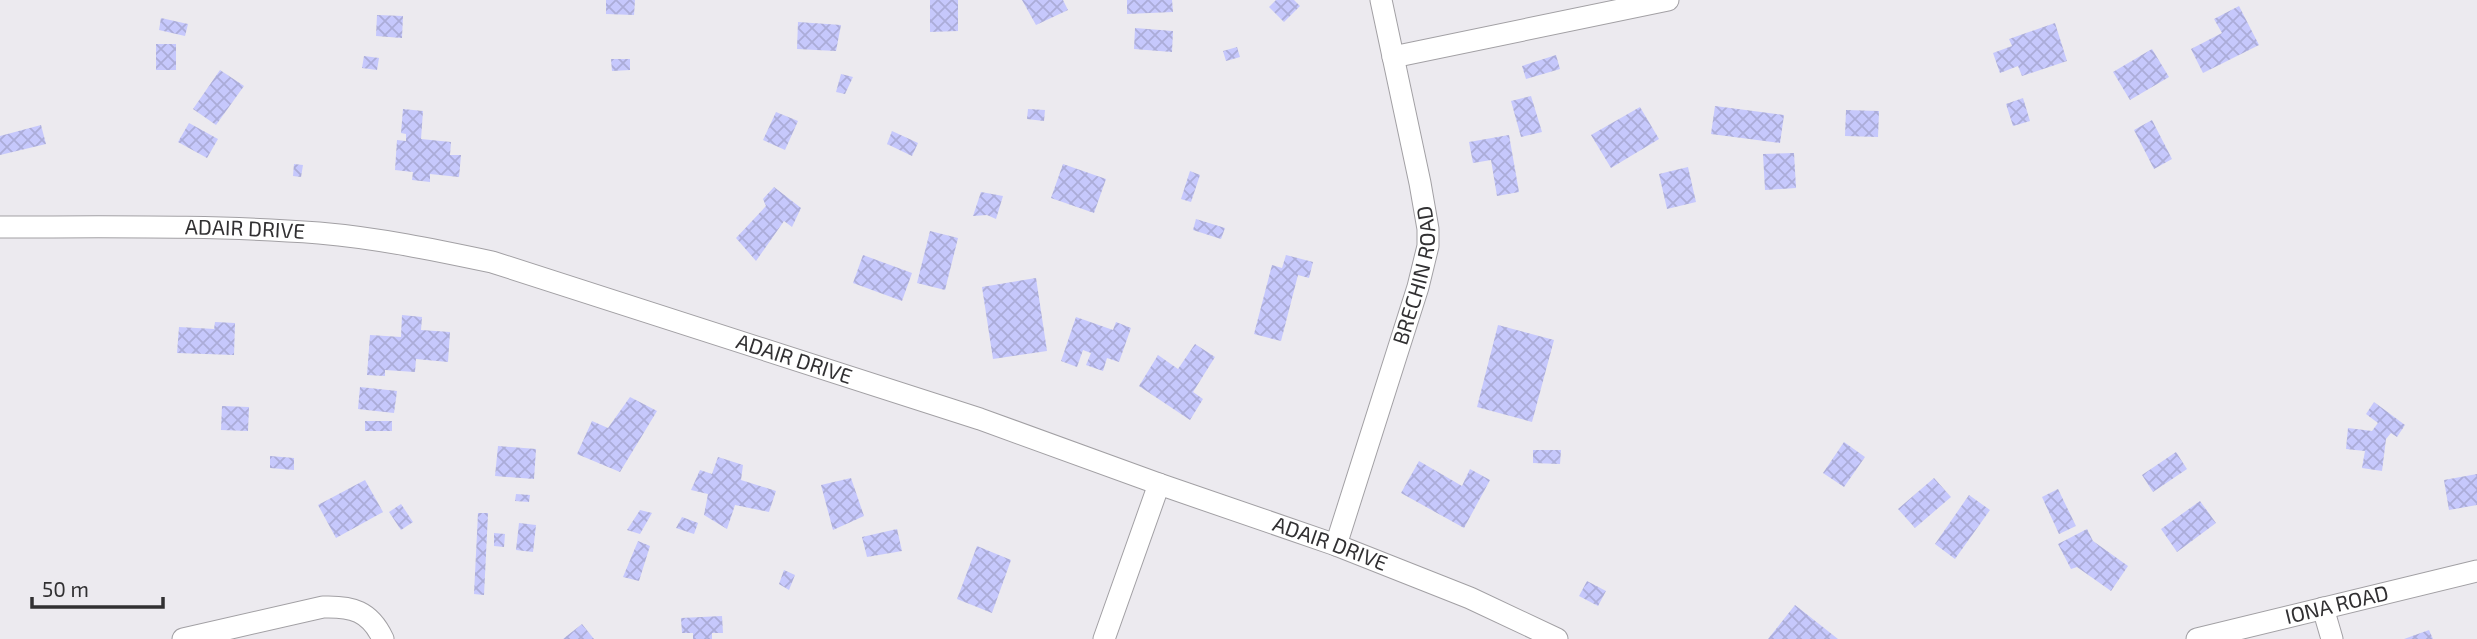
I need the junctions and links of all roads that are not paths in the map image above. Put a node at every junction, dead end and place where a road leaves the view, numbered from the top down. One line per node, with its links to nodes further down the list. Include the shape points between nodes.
1 (1381, 0): 3 (street, BRECHIN ROAD)
2 (1668, 0): 3 (street)
3 (1393, 57): 6 (street, BRECHIN ROAD, via 1420,183 1428,246)
4 (0, 227): 5 (street, ADAIR DRIVE, via 320,233 410,244 492,262 979,419)
5 (1159, 484): 6 (street, ADAIR DRIVE); 11 (street)
6 (1336, 545): 12 (street, ADAIR DRIVE, via 1471,598)
7 (2477, 571): 8 (street, IONA ROAD)
8 (2323, 608): 13 (street, IONA ROAD); 14 (street)
9 (183, 639): 10 (street, via 323,607 344,607 366,617)
10 (383, 639)
11 (1104, 639)
12 (1557, 639)
13 (2197, 639)
14 (2332, 639)

